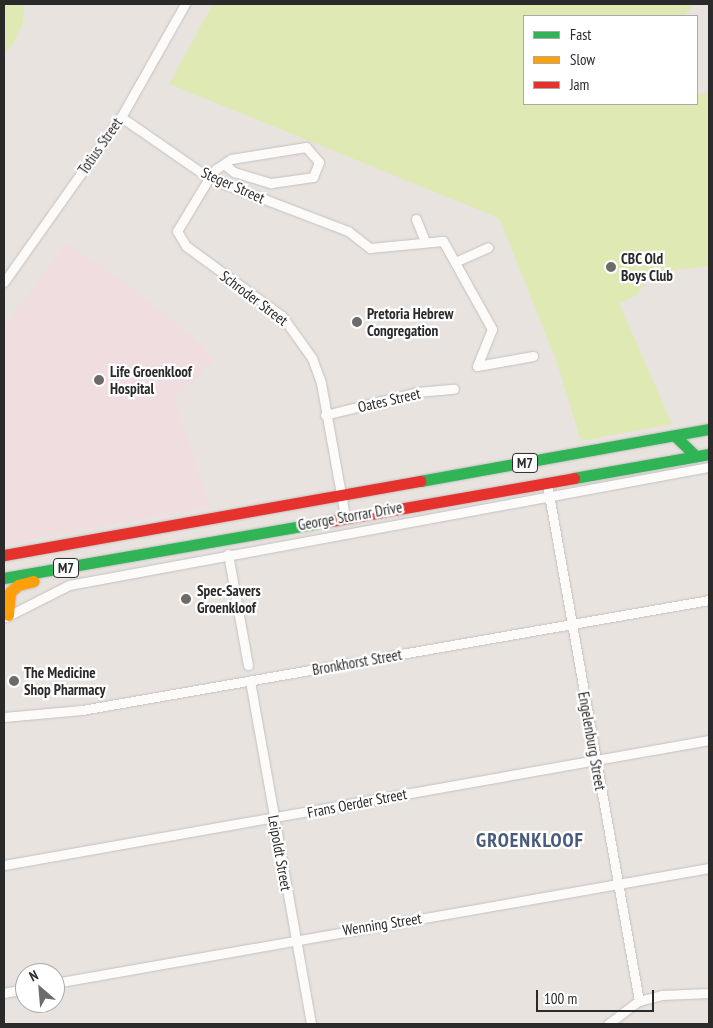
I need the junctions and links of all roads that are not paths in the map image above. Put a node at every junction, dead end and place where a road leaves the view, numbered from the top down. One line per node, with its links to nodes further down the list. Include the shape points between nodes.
1 (184, 4): 2 (street, Totius Street)
2 (121, 117): 4 (street, Steger Street); 9 (street, Totius Street)
3 (224, 164): 3 (street, Schroder Street, via 234,172 271,183 313,177 319,162 306,147 240,156); 4 (street, Schroder Street)
4 (209, 178): 6 (street, Steger Street, via 352,233 370,248); 12 (street, Schroder Street, via 179,224 179,237 186,246 290,324 316,366)
5 (416, 219): 6 (street)
6 (425, 241): 8 (street, via 443,241)
7 (488, 247): 8 (street)
8 (455, 262): 10 (street, via 492,330 477,366)
9 (4, 282)
10 (533, 356)
11 (454, 389): 12 (street, Oates Street, via 417,392)
12 (325, 415): 22 (street, Schroder Street)
13 (709, 429): 14 (main road, George Storrar Drive / M7)
14 (674, 436): 16 (main road); 17 (main road, George Storrar Drive / M7); 18 (main road, via 673,451)
15 (709, 454): 16 (main road, George Storrar Drive / M7)
16 (696, 456): 18 (main road, George Storrar Drive / M7)
17 (558, 458): 20 (main road, George Storrar Drive / M7); 21 (main road, via 549,467)
18 (665, 462): 21 (main road, George Storrar Drive / M7)
19 (709, 467): 23 (street, George Storrar Drive)
20 (456, 474): 21 (main road, via 473,478 530,468); 22 (main road, George Storrar Drive / M7)
21 (547, 482): 23 (street, Engelenburg Street); 24 (main road, George Storrar Drive / M7)
22 (340, 494): 24 (street, Schroder Street); 26 (main road, George Storrar Drive / M7)
23 (549, 495): 25 (street, George Storrar Drive); 31 (street, Engelenburg Street)
24 (345, 516): 27 (main road, George Storrar Drive / M7)
25 (228, 554): 30 (street, George Storrar Drive, via 69,585); 32 (street)
26 (4, 556)
27 (76, 566): 28 (main road, George Storrar Drive / M7); 30 (main road, via 62,575 14,587 7,597)
28 (4, 578)
29 (709, 600): 31 (street, Bronkhorst Street)
30 (6, 617)
31 (572, 625): 33 (street, Bronkhorst Street); 36 (street, Engelenburg Street)
32 (248, 665)
33 (250, 681): 34 (street, Bronkhorst Street, via 82,710); 37 (street, Leipoldt Street)
34 (4, 717)
35 (709, 740): 36 (street, Frans Oerder Street)
36 (596, 760): 37 (street, Frans Oerder Street); 40 (street, Engelenburg Street)
37 (273, 818): 38 (street, Frans Oerder Street); 41 (street, Leipoldt Street)
38 (4, 865)
39 (709, 868): 40 (street, Wenning Street)
40 (618, 884): 41 (street, Wenning Street); 44 (street, Engelenburg Street)
41 (296, 939): 42 (street, Wenning Street); 45 (street, Leipoldt Street)
42 (65, 981)
43 (709, 993): 44 (street, via 662,995)
44 (639, 1001): 46 (street)
45 (311, 1024)
46 (608, 1024)

